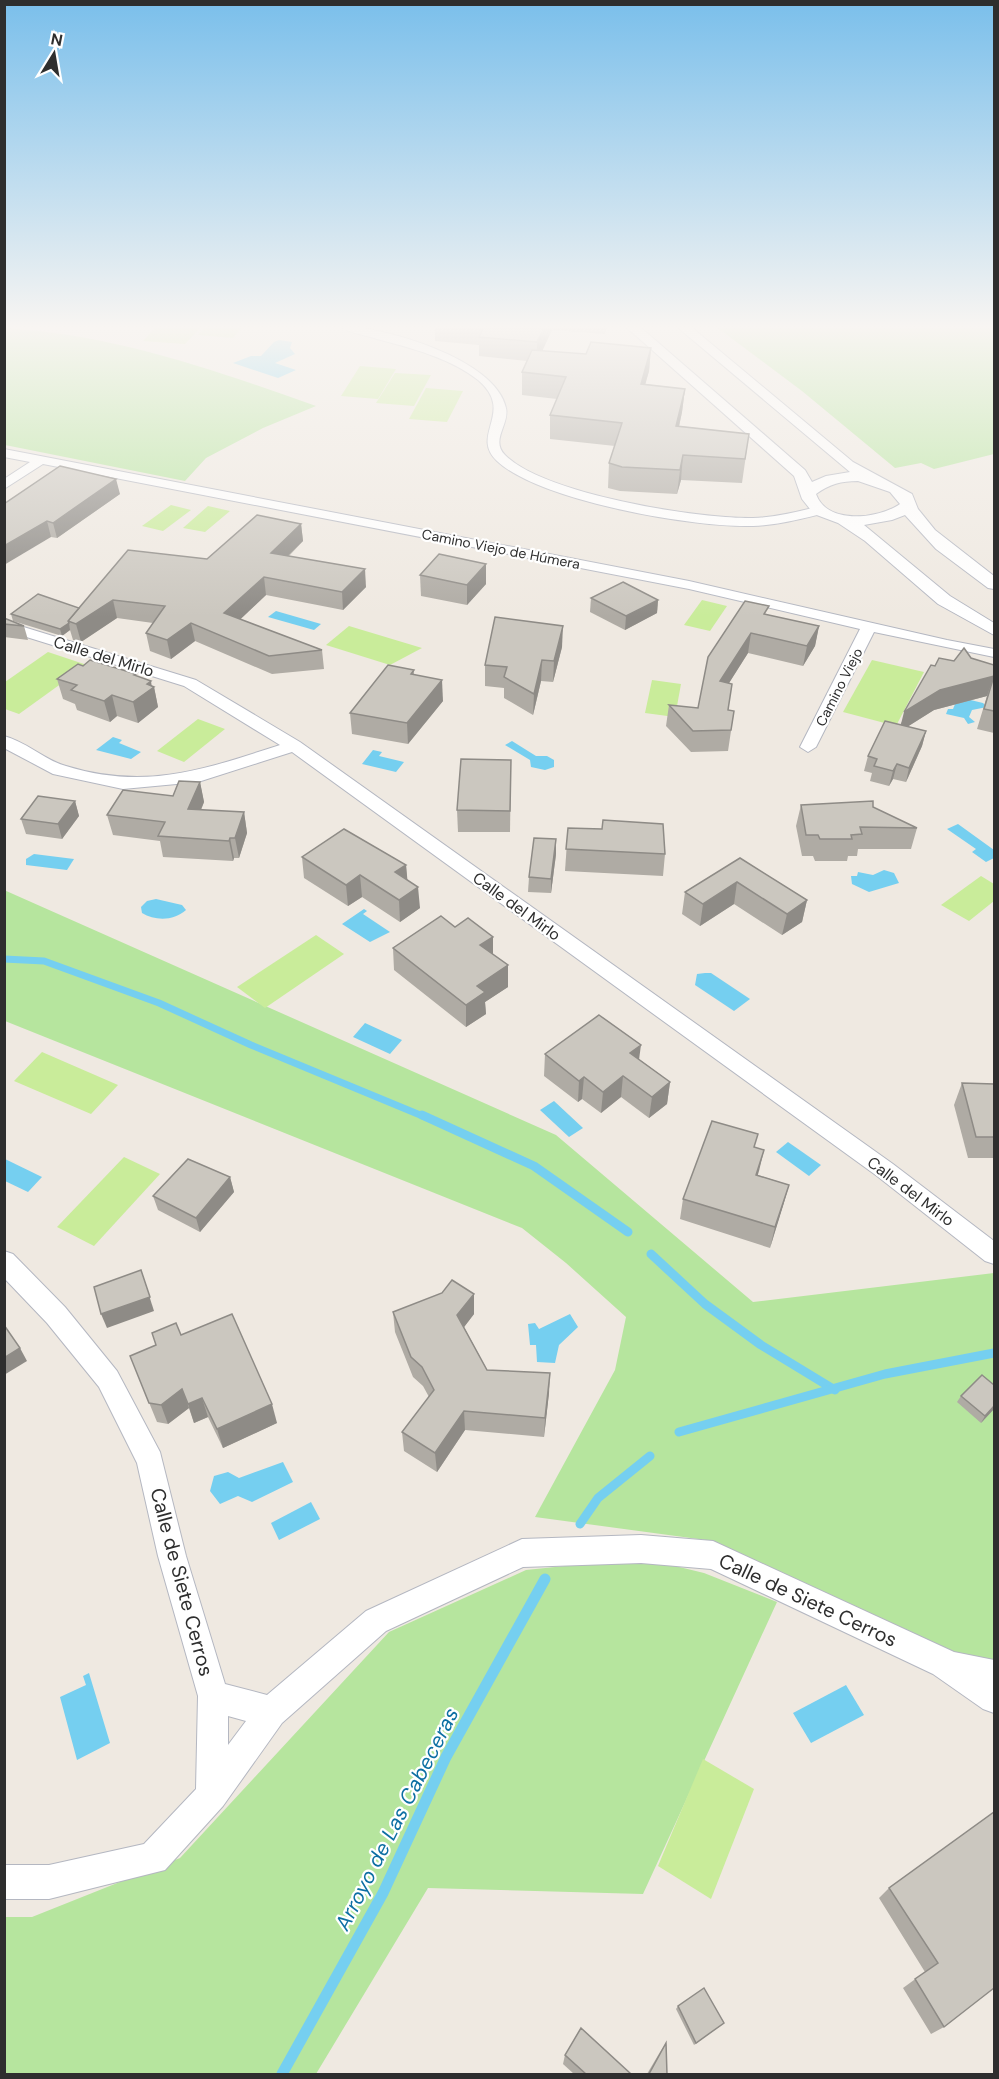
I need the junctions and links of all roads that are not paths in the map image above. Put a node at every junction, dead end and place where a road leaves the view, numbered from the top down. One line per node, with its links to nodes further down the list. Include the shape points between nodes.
1 (497, 423): 10 (street, via 491,439 502,459 515,469 603,500 715,520 773,521)
2 (743, 423): 8 (street, via 800,473)
3 (798, 423): 6 (street, via 848,465)
4 (4, 453): 5 (street, Camino Viejo de Húmera)
5 (41, 460): 7 (street); 14 (street, Camino Viejo de Húmera, via 689,585)
6 (880, 481): 8 (street, via 841,477 821,481); 9 (street, via 906,496)
7 (4, 485)
8 (808, 491): 10 (street, via 811,502)
9 (907, 506): 11 (street, via 899,514 882,520); 12 (street, via 958,558)
10 (820, 510): 11 (street)
11 (840, 518): 15 (street, via 871,537 944,600)
12 (994, 584)
13 (4, 625): 18 (street, Calle del Mirlo, via 190,683)
14 (869, 627): 16 (street, Camino Viejo de Húmera); 19 (street, Camino Viejo)
15 (994, 630)
16 (994, 653)
17 (4, 741): 18 (street, via 59,770 123,784 198,777)
18 (294, 746): 20 (street, Calle del Mirlo, via 875,1163)
19 (808, 747)
20 (994, 1254)
21 (4, 1261): 24 (street, Calle de Siete Cerros, via 56,1314 108,1379 150,1461 172,1556)
22 (944, 1663): 23 (street); 25 (street, Calle de Siete Cerros); 26 (street, Calle de Siete Cerros, via 713,1555 641,1548 522,1553 376,1621)
23 (994, 1675)
24 (213, 1696): 26 (street, Calle de Siete Cerros); 27 (street)
25 (994, 1698)
26 (271, 1712): 27 (street)
27 (212, 1795): 28 (street, via 153,1858 49,1882)
28 (4, 1882)

